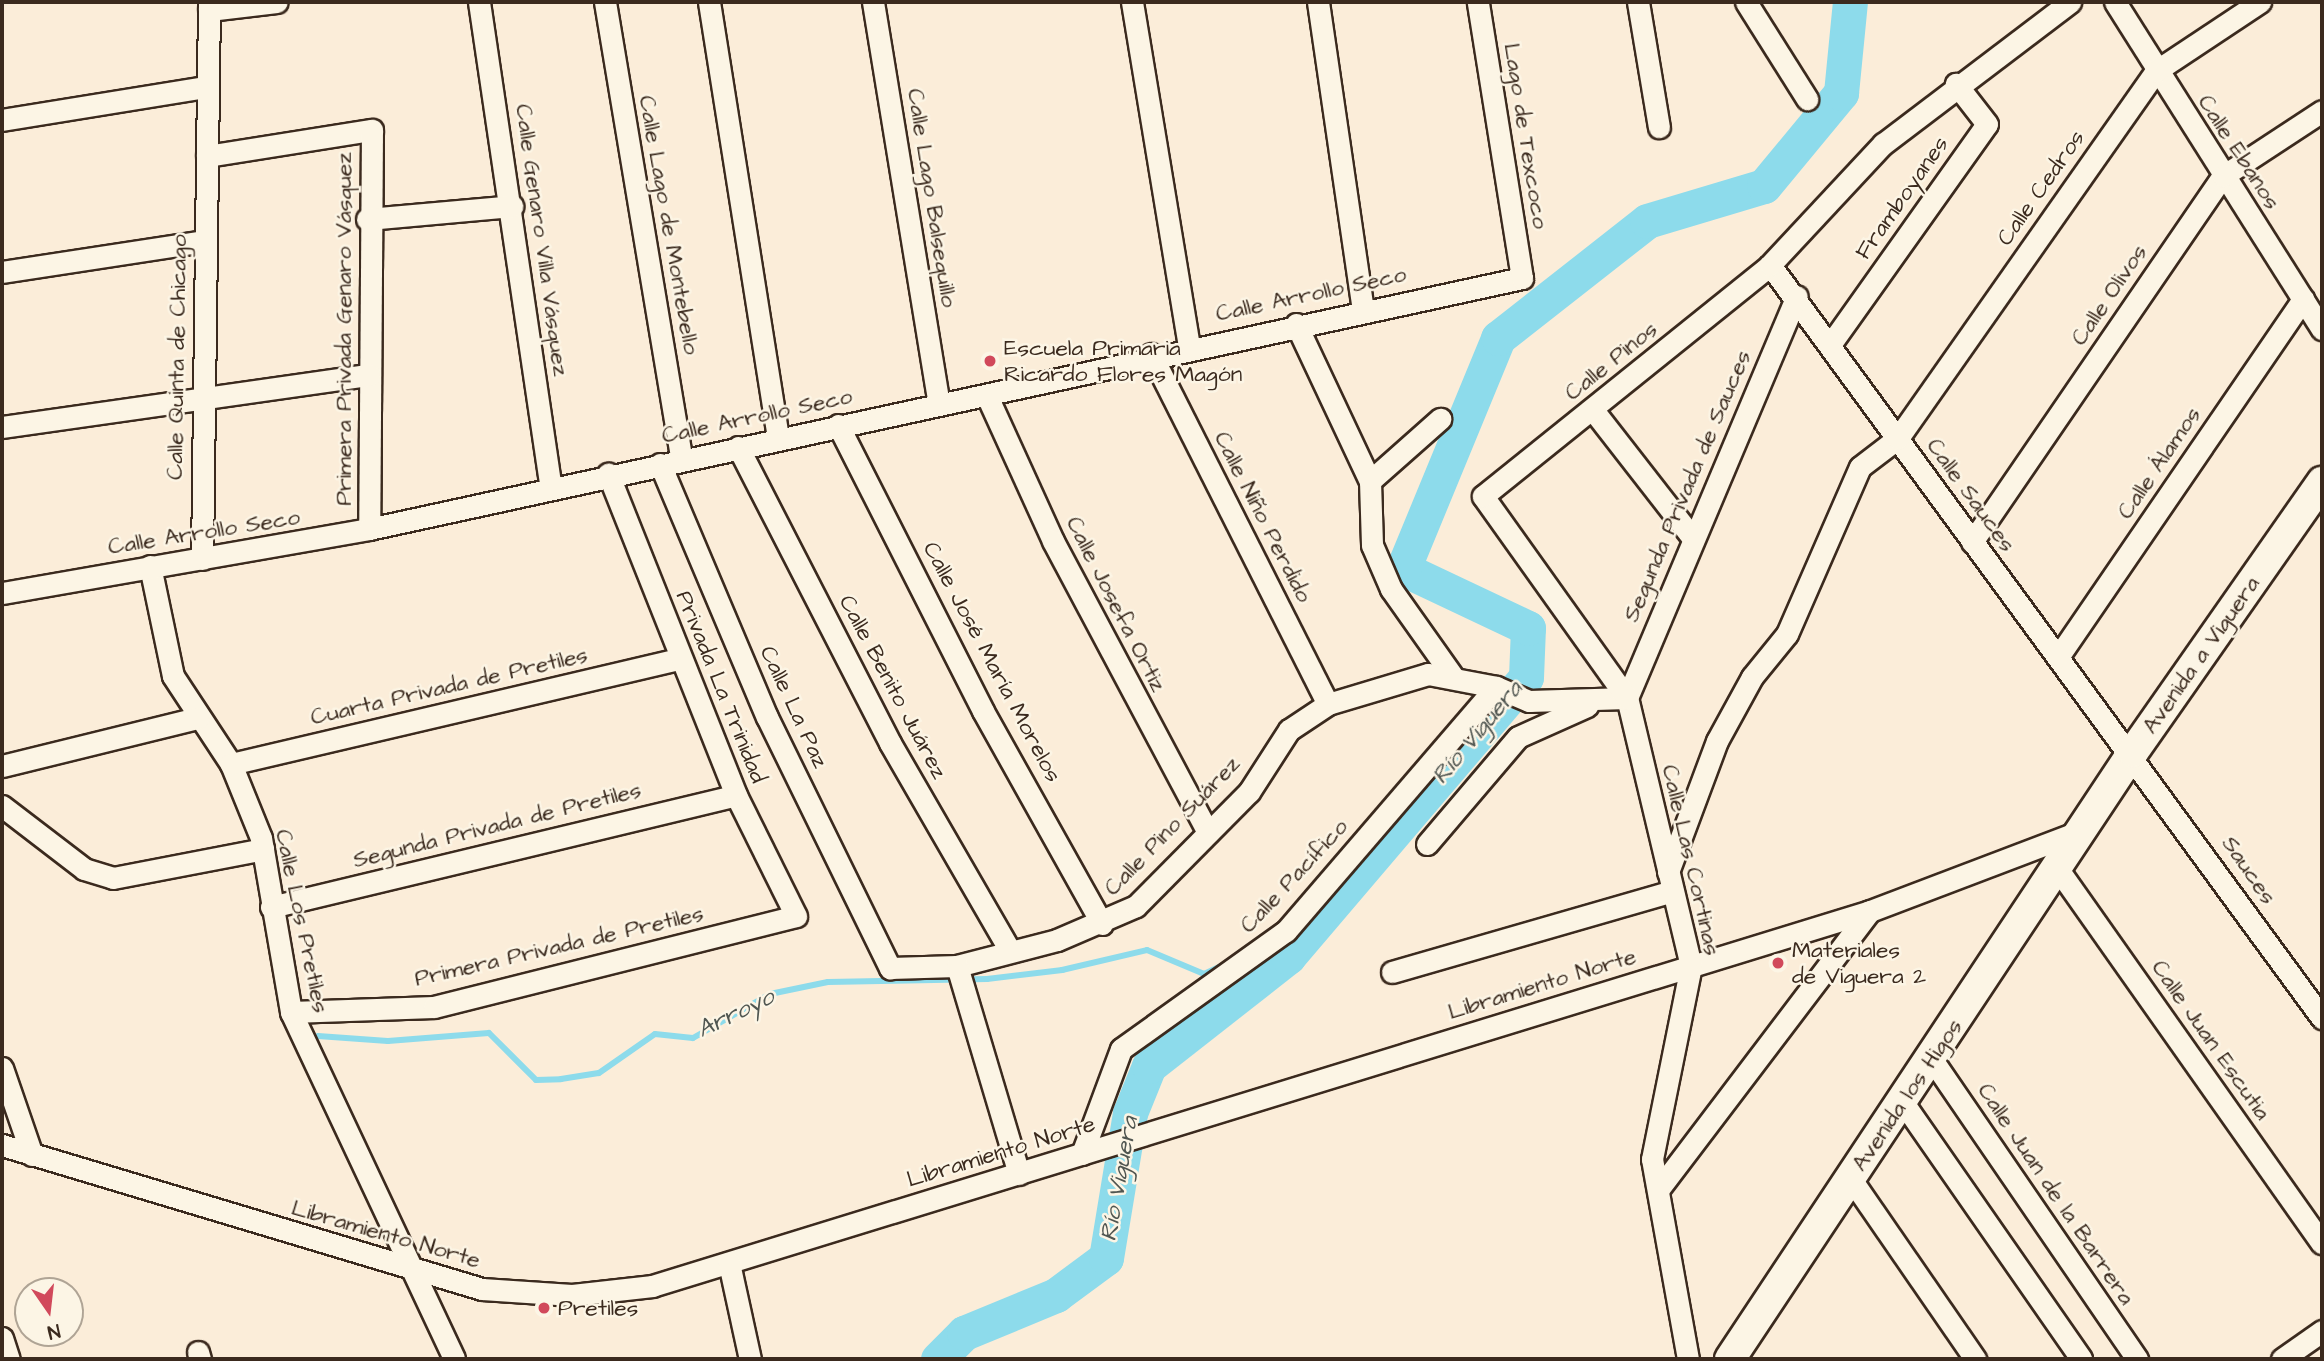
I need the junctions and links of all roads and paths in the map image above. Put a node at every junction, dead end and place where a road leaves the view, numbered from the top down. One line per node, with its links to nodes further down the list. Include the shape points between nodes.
1 (278, 2): 14 (street)
2 (479, 2): 24 (street, Calle Genaro Villa Vásquez)
3 (605, 2): 49 (street, Calle Lago de Montebello)
4 (709, 2): 46 (street)
5 (873, 2): 41 (street, Calle Lago Balsequillo)
6 (1132, 2): 36 (street)
7 (1318, 2): 32 (street)
8 (1478, 2): 29 (street, Lago de Texcoco)
9 (1638, 2): 21 (street)
10 (1746, 2): 18 (street)
11 (2070, 2): 16 (street, Calle Pinos)
12 (2115, 2): 15 (street, Calle Ebanos)
13 (2260, 2): 15 (street, Calle Cedros)
14 (209, 6): 17 (street, Calle Quinta de Chicago)
15 (2155, 71): 23 (street, Calle Ebanos); 47 (street, Calle Cedros)
16 (1956, 84): 27 (street, Calle Pinos, via 1883,144); 35 (street, Framboyanes, via 1987,124)
17 (206, 87): 20 (street); 22 (street, Calle Quinta de Chicago)
18 (1807, 99)
19 (2322, 111): 23 (street, Calle Olivos)
20 (2, 120)
21 (1659, 127)
22 (207, 156): 25 (street, Primera Privada Genaro Vásquez, via 372,130); 26 (street, Calle Quinta de Chicago)
23 (2224, 176): 31 (street, Calle Ebanos); 58 (street, Calle Olivos)
24 (512, 206): 25 (street); 54 (street, Calle Genaro Villa Vásquez)
25 (367, 219): 38 (street, Primera Privada Genaro Vásquez)
26 (205, 241): 28 (street); 40 (street, Calle Quinta de Chicago)
27 (1770, 265): 30 (street, Calle Sauces); 42 (street, Calle Pinos)
28 (2, 272)
29 (1522, 278): 32 (street, Calle Arrollo Seco)
30 (1797, 296): 35 (street, Calle Sauces); 57 (street, Segunda Privada de Sauces)
31 (2303, 299): 34 (street, Calle Ebanos); 62 (street, Calle Álamos)
32 (1363, 310): 33 (street, Calle Arrollo Seco)
33 (1296, 324): 36 (street, Calle Arrollo Seco); 52 (street)
34 (2322, 329)
35 (1832, 342): 47 (street, Calle Sauces)
36 (1189, 346): 37 (street, Calle Arrollo Seco)
37 (1151, 354): 39 (street, Calle Arrollo Seco); 68 (street, Calle Niño Perdido)
38 (369, 375): 40 (street); 56 (street, Primera Privada Genaro Vásquez)
39 (987, 396): 41 (street, Calle Arrollo Seco); 76 (street, Calle Josefa Ortiz, via 1053,541)
40 (202, 403): 45 (street); 59 (street, Calle Quinta de Chicago)
41 (939, 404): 44 (street, Calle Arrollo Seco)
42 (1593, 410): 55 (street, Calle Pinos); 57 (street)
43 (1440, 419): 52 (street)
44 (838, 425): 46 (street, Calle Arrollo Seco); 84 (street, Calle José María Morelos, via 983,711)
45 (2, 426)
46 (778, 437): 48 (street, Calle Arrollo Seco)
47 (1898, 438): 58 (street, Calle Sauces); 80 (street, Calle Cedros, via 1860,467 1787,635 1752,677 1717,741)
48 (738, 447): 49 (street, Calle Arrollo Seco); 85 (street, Calle Benito Juárez, via 890,743)
49 (681, 458): 50 (street, Calle Arrollo Seco)
50 (660, 464): 51 (street, Calle Arrollo Seco); 87 (street, Calle La Paz, via 767,718)
51 (608, 474): 54 (street, Calle Arrollo Seco); 63 (street, Privada La Trinidad)
52 (1370, 481): 64 (street, via 1372,545 1391,589)
53 (2322, 482): 70 (street, Avenida a Viguera)
54 (551, 487): 56 (street, Calle Arrollo Seco)
55 (1483, 496): 66 (street, Calle Las Cortinas)
56 (369, 529): 59 (street, Calle Arrollo Seco)
57 (1691, 536): 66 (street, Segunda Privada de Sauces)
58 (1972, 542): 62 (street, Calle Sauces)
59 (202, 559): 60 (street, Calle Arrollo Seco)
60 (150, 566): 61 (street, Calle Arrollo Seco); 69 (street, Calle Los Pretiles, via 173,676)
61 (2, 593)
62 (2058, 656): 70 (street, Calle Sauces)
63 (680, 659): 71 (street, Cuarta Privada de Pretiles); 73 (street, Privada La Trinidad)
64 (1454, 678): 65 (street, Calle Pino Suárez); 68 (street, Calle Pino Suárez, via 1428,674)
65 (1496, 687): 67 (street, Calle Pino Suárez, via 1530,701); 96 (street, Calle Pacífico, via 1286,931 1239,970 1121,1049)
66 (1627, 698): 67 (street, Calle Pino Suárez); 80 (street, Calle Las Cortinas)
67 (1598, 700): 77 (street, via 1518,737)
68 (1328, 704): 76 (street, Calle Pino Suárez, via 1289,730 1249,792)
69 (198, 718): 71 (street, Calle Los Pretiles); 72 (street)
70 (2133, 752): 75 (street, Avenida a Viguera); 91 (street, Sauces)
71 (231, 764): 78 (street, Calle Los Pretiles)
72 (2, 766)
73 (736, 795): 81 (street, Segunda Privada de Pretiles); 83 (street, Privada La Trinidad)
74 (2, 806): 78 (street, via 84,869 113,878)
75 (2083, 830): 79 (street, Avenida los Higos); 82 (street, Libramiento Norte)
76 (1208, 832): 84 (street, Calle Pino Suárez, via 1136,906)
77 (1426, 844)
78 (263, 849): 81 (street, Calle Los Pretiles)
79 (2057, 868): 92 (street, Avenida los Higos); 101 (street, Calle Juan Escutia)
80 (1671, 881): 86 (street, Calle Las Cortinas); 88 (street)
81 (271, 907): 90 (street, Calle Los Pretiles)
82 (1870, 911): 86 (street, Libramiento Norte); 100 (street)
83 (796, 916): 90 (street, Primera Privada de Pretiles, via 434,1007)
84 (1102, 924): 85 (street, Calle Pino Suárez)
85 (1009, 949): 89 (street, Calle Pino Suárez)
86 (1690, 966): 96 (street, Libramiento Norte); 100 (street, Calle Las Cortinas, via 1652,1159)
87 (890, 968): 89 (street, Calle Pino Suárez)
88 (1392, 972)
89 (961, 977): 98 (street)
90 (291, 1013): 103 (street, Calle Los Pretiles)
91 (2322, 1018)
92 (1931, 1058): 94 (street, Avenida los Higos); 113 (street, Calle Juan de la Barrera)
93 (2, 1068): 97 (street)
94 (1902, 1101): 99 (street, Avenida los Higos); 112 (street)
95 (2, 1146): 97 (street, Libramiento Norte)
96 (1082, 1154): 98 (street, Libramiento Norte)
97 (32, 1155): 103 (street, Libramiento Norte)
98 (1019, 1174): 102 (street, Libramiento Norte)
99 (1851, 1179): 110 (street, Avenida los Higos); 111 (street)
100 (1658, 1191): 109 (street, Calle Las Cortinas)
101 (2322, 1243)
102 (729, 1263): 103 (street, Libramiento Norte, via 652,1286 572,1295 482,1289); 108 (street)
103 (419, 1275): 107 (street, Calle Los Pretiles)
104 (2322, 1331): 114 (street)
105 (2, 1338): 106 (street)
106 (9, 1359)
107 (454, 1359)
108 (750, 1359)
109 (1689, 1359)
110 (1730, 1359)
111 (1975, 1359)
112 (2081, 1359)
113 (2137, 1359)
114 (2282, 1359)

